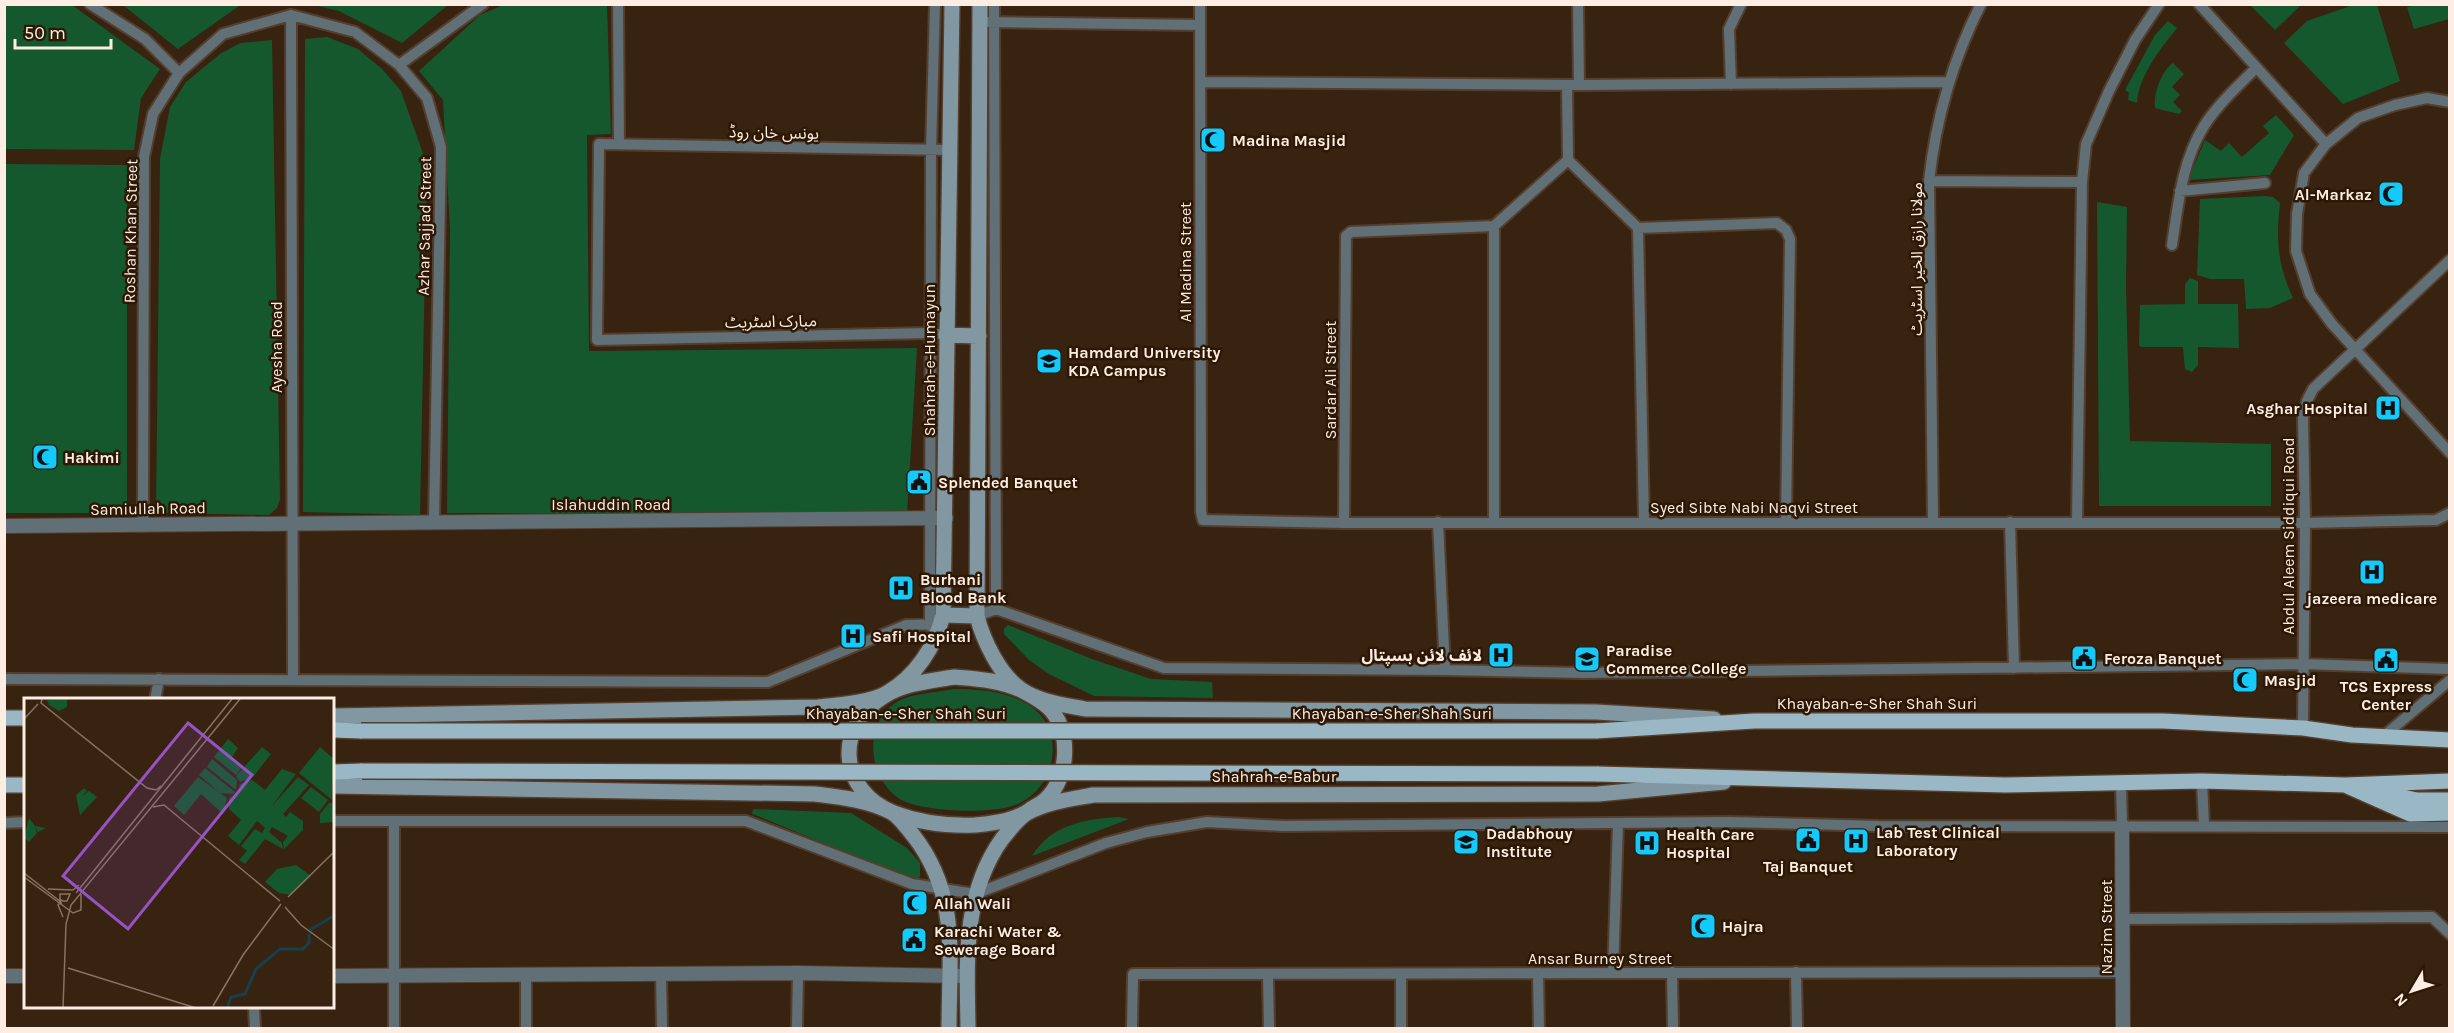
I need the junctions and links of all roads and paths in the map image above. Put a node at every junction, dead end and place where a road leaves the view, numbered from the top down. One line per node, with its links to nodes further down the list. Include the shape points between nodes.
1 (90, 4): 19 (street, via 145,39)
2 (483, 4): 17 (street)
3 (618, 4): 26 (street)
4 (935, 4): 29 (street)
5 (952, 4): 28 (main road, Shahrah-e-Humayun)
6 (980, 4): 15 (main road)
7 (994, 4): 15 (street)
8 (1200, 4): 16 (street, Al Madina Street)
9 (1578, 4): 24 (street)
10 (1741, 4): 22 (street, via 1729,29)
11 (1981, 4): 21 (street, مولانا رازق الخیر اسٹریٹ)
12 (2159, 4): 32 (street, via 2135,40 2086,144)
13 (2199, 4): 18 (street)
14 (291, 15): 17 (street, Azhar Sajjad Street, via 355,32); 19 (street, Roshan Khan Street, via 223,34); 48 (street, Ayesha Road)
15 (987, 22): 16 (street); 41 (main road); 61 (street)
16 (1200, 25): 20 (street, Al Madina Street)
17 (399, 65): 49 (street, Azhar Sajjad Street, via 427,98 441,147)
18 (2256, 68): 27 (street); 34 (street, via 2204,127 2191,152)
19 (179, 73): 60 (street, Roshan Khan Street, via 153,114 144,156)
20 (1201, 82): 23 (street); 47 (street, Al Madina Street)
21 (1947, 82): 22 (street); 31 (street, مولانا رازق الخیر اسٹریٹ)
22 (1731, 84): 24 (street)
23 (1567, 85): 24 (street); 30 (street)
24 (1579, 85)
25 (2450, 102): 27 (street, via 2427,98 2395,105 2358,118)
26 (619, 144): 29 (street, یونس خان روڈ); 42 (street, یونس خان روڈ, via 599,144)
27 (2326, 144): 43 (street, via 2304,173 2296,252 2310,294)
28 (949, 150): 29 (street, یونس خان روڈ); 40 (main road, Shahrah-e-Humayun)
29 (931, 151): 39 (street)
30 (1568, 160): 35 (street); 36 (street)
31 (1929, 181): 32 (street); 54 (street, مولانا رازق الخیر اسٹریٹ)
32 (2082, 182): 56 (street)
33 (2265, 183): 34 (street)
34 (2180, 191): 37 (street)
35 (1494, 226): 51 (street); 57 (street, Sardar Ali Street, via 1351,232 1346,236)
36 (1638, 228): 52 (street); 53 (street, via 1777,223 1786,230 1790,239)
37 (2172, 245)
38 (2450, 260): 43 (street, Abdul Aleem Siddiqui Road)
39 (930, 333): 40 (street, مبارک اسٹریٹ); 42 (street, مبارک اسٹریٹ); 46 (street)
40 (946, 335): 41 (main road); 46 (main road, Shahrah-e-Humayun)
41 (979, 336): 62 (main road)
42 (597, 340)
43 (2355, 349): 44 (street); 58 (street, Abdul Aleem Siddiqui Road, via 2313,389 2307,401 2303,418)
44 (2450, 453)
45 (2450, 513): 58 (street, Syed Sibte Nabi Naqvi Street, via 2436,520)
46 (939, 519): 49 (street, Islahuddin Road); 63 (main road, Shahrah-e-Humayun)
47 (1203, 520): 57 (street, Syed Sibte Nabi Naqvi Street)
48 (292, 522): 49 (street, Islahuddin Road); 60 (street, Samiullah Road); 70 (street, Ayesha Road)
49 (434, 522)
50 (1438, 522): 51 (street, Syed Sibte Nabi Naqvi Street); 57 (street, Syed Sibte Nabi Naqvi Street); 67 (street)
51 (1494, 522): 52 (street, Syed Sibte Nabi Naqvi Street)
52 (1644, 522): 53 (street, Syed Sibte Nabi Naqvi Street)
53 (1786, 522): 54 (street, Syed Sibte Nabi Naqvi Street)
54 (1933, 522): 55 (street, Syed Sibte Nabi Naqvi Street)
55 (2010, 522): 56 (street, Syed Sibte Nabi Naqvi Street); 65 (street)
56 (2077, 522): 58 (street, Syed Sibte Nabi Naqvi Street)
57 (1344, 523)
58 (2306, 523): 64 (street, Abdul Aleem Siddiqui Road)
59 (4, 526): 60 (street, Samiullah Road)
60 (143, 526)
61 (996, 609): 62 (street); 67 (street, via 1164,668)
62 (977, 616): 63 (main road); 72 (main road, via 993,657)
63 (938, 622): 70 (street, via 906,625 768,682); 73 (main road, Shahrah-e-Humayun, via 933,644 922,662)
64 (2303, 664): 65 (street); 66 (street); 79 (street, Abdul Aleem Siddiqui Road)
65 (2014, 668): 67 (street, via 1596,673)
66 (2450, 669)
67 (1445, 670)
68 (4, 679): 69 (street)
69 (159, 679): 70 (street); 74 (street)
70 (293, 679)
71 (2450, 680): 82 (street)
72 (1022, 690): 73 (main road, via 992,680 954,677 918,682); 78 (main road, via 1085,709 1596,711); 96 (main road, via 1049,708 1062,730 1065,756 1059,781 1047,798)
73 (885, 694): 75 (main road, via 818,707); 95 (main road, via 853,726 848,749 854,776 869,797)
74 (155, 698)
75 (334, 716)
76 (4, 718): 77 (main road)
77 (24, 718)
78 (1754, 721): 79 (main road, Khayaban-e-Sher Shah Suri, via 2163,722); 80 (main road, Khayaban-e-Sher Shah Suri, bridge, via 1596,731)
79 (2303, 728): 82 (main road, Khayaban-e-Sher Shah Suri)
80 (334, 730)
81 (2450, 731): 83 (main road)
82 (2385, 735): 83 (main road, Khayaban-e-Sher Shah Suri)
83 (2412, 739): 84 (main road, Khayaban-e-Sher Shah Suri)
84 (2450, 740)
85 (334, 772): 86 (main road, bridge, via 1597,774)
86 (1756, 779): 89 (main road, via 2005,785); 96 (main road, Shahrah-e-Babur, via 1598,794 1093,795)
87 (2202, 781): 89 (main road); 92 (main road); 104 (street)
88 (2450, 781): 92 (main road)
89 (2121, 783): 103 (street)
90 (24, 784): 91 (main road)
91 (4, 785)
92 (2344, 785): 94 (main road, via 2417,800); 97 (main road, via 2410,814)
93 (334, 786): 95 (main road, via 815,794)
94 (2450, 800)
95 (892, 812): 96 (main road, via 922,822 957,826 994,823); 106 (main road, via 925,850)
96 (1026, 813): 107 (main road, Shahrah-e-Babur, via 994,852)
97 (2450, 813)
98 (334, 821): 99 (street)
99 (394, 821): 106 (street, via 746,821 912,884); 125 (street)
100 (24, 822): 101 (street)
101 (4, 823)
102 (1618, 824): 103 (street); 107 (street, via 1283,826 1208,822 1106,843); 115 (street)
103 (2122, 825): 104 (street); 108 (street, Nazim Street)
104 (2204, 825): 105 (street)
105 (2450, 827)
106 (944, 891): 107 (street); 123 (main road, via 949,917)
107 (975, 894): 124 (main road, Shahrah-e-Babur, via 970,917)
108 (2122, 919): 109 (street, via 2432,917); 112 (street, Nazim Street)
109 (2450, 934)
110 (1672, 972): 111 (street, Ansar Burney Street); 115 (street, Ansar Burney Street); 138 (street)
111 (1796, 972): 112 (street, Ansar Burney Street); 139 (street)
112 (2122, 972): 140 (street, Nazim Street)
113 (798, 973): 117 (street); 123 (street); 131 (street)
114 (1538, 973): 115 (street, Ansar Burney Street); 119 (street, Ansar Burney Street); 137 (street)
115 (1613, 973)
116 (526, 974): 117 (street); 125 (street); 129 (street)
117 (661, 974): 130 (street)
118 (1268, 974): 119 (street, Ansar Burney Street); 134 (street, Ansar Burney Street, via 1133,974); 135 (street)
119 (1401, 974): 136 (street)
120 (4, 976): 121 (street)
121 (24, 976)
122 (334, 976): 125 (street)
123 (949, 976): 124 (street); 132 (main road)
124 (968, 976): 133 (main road, Shahrah-e-Babur)
125 (395, 977): 128 (street)
126 (254, 1009): 127 (street)
127 (255, 1029)
128 (394, 1029)
129 (526, 1029)
130 (662, 1029)
131 (797, 1029)
132 (949, 1029)
133 (968, 1029)
134 (1132, 1029)
135 (1269, 1029)
136 (1401, 1029)
137 (1539, 1029)
138 (1673, 1029)
139 (1797, 1029)
140 (2123, 1029)

